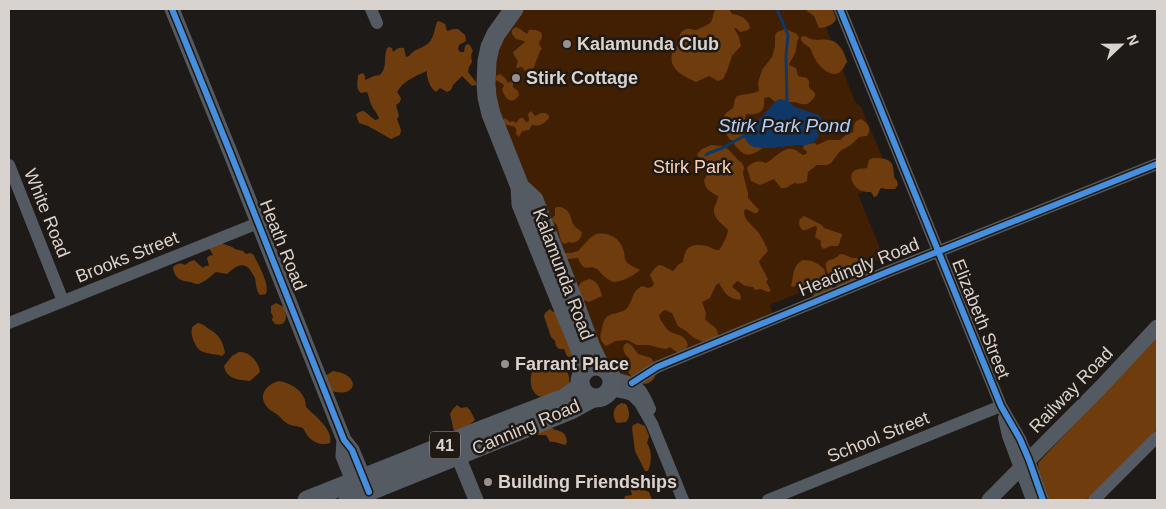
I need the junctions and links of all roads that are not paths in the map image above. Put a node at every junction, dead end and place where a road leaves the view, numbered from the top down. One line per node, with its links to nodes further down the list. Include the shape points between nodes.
1 (172, 9): 8 (street, Heath Road)
2 (371, 9): 5 (street)
3 (514, 9): 13 (main road, Kalamunda Road, via 490,47 487,97 520,186 521,204 550,258 569,307 580,348)
4 (840, 9): 9 (street, Elizabeth Street)
5 (377, 22)
6 (1157, 164): 9 (street, Headingly Road)
7 (9, 166): 10 (street, White Road)
8 (258, 223): 10 (street, Brooks Street); 20 (street, Heath Road, via 344,440 343,456)
9 (938, 252): 14 (street, Headingly Road, via 657,366); 15 (street, Elizabeth Street)
10 (63, 301): 11 (street, Brooks Street)
11 (9, 323)
12 (1157, 327): 19 (street, Railway Road)
13 (596, 382): 14 (street); 16 (street, via 632,395); 18 (main road, Canning Road / 41, via 471,434)
14 (632, 383): 16 (street, via 645,396)
15 (1001, 406): 19 (street, Elizabeth Street, via 1017,432); 25 (street, School Street)
16 (652, 424): 24 (street)
17 (1157, 437): 29 (street)
18 (450, 450): 20 (main road, Canning Road / 41); 22 (street); 23 (street)
19 (1025, 464): 26 (street, Railway Road); 27 (street, Elizabeth Street); 28 (street, Elizabeth Street)
20 (358, 489): 21 (main road, Canning Road / 41)
21 (309, 500)
22 (467, 500)
23 (476, 500)
24 (683, 500)
25 (768, 500)
26 (989, 500)
27 (1032, 500)
28 (1043, 500)
29 (1094, 500)

